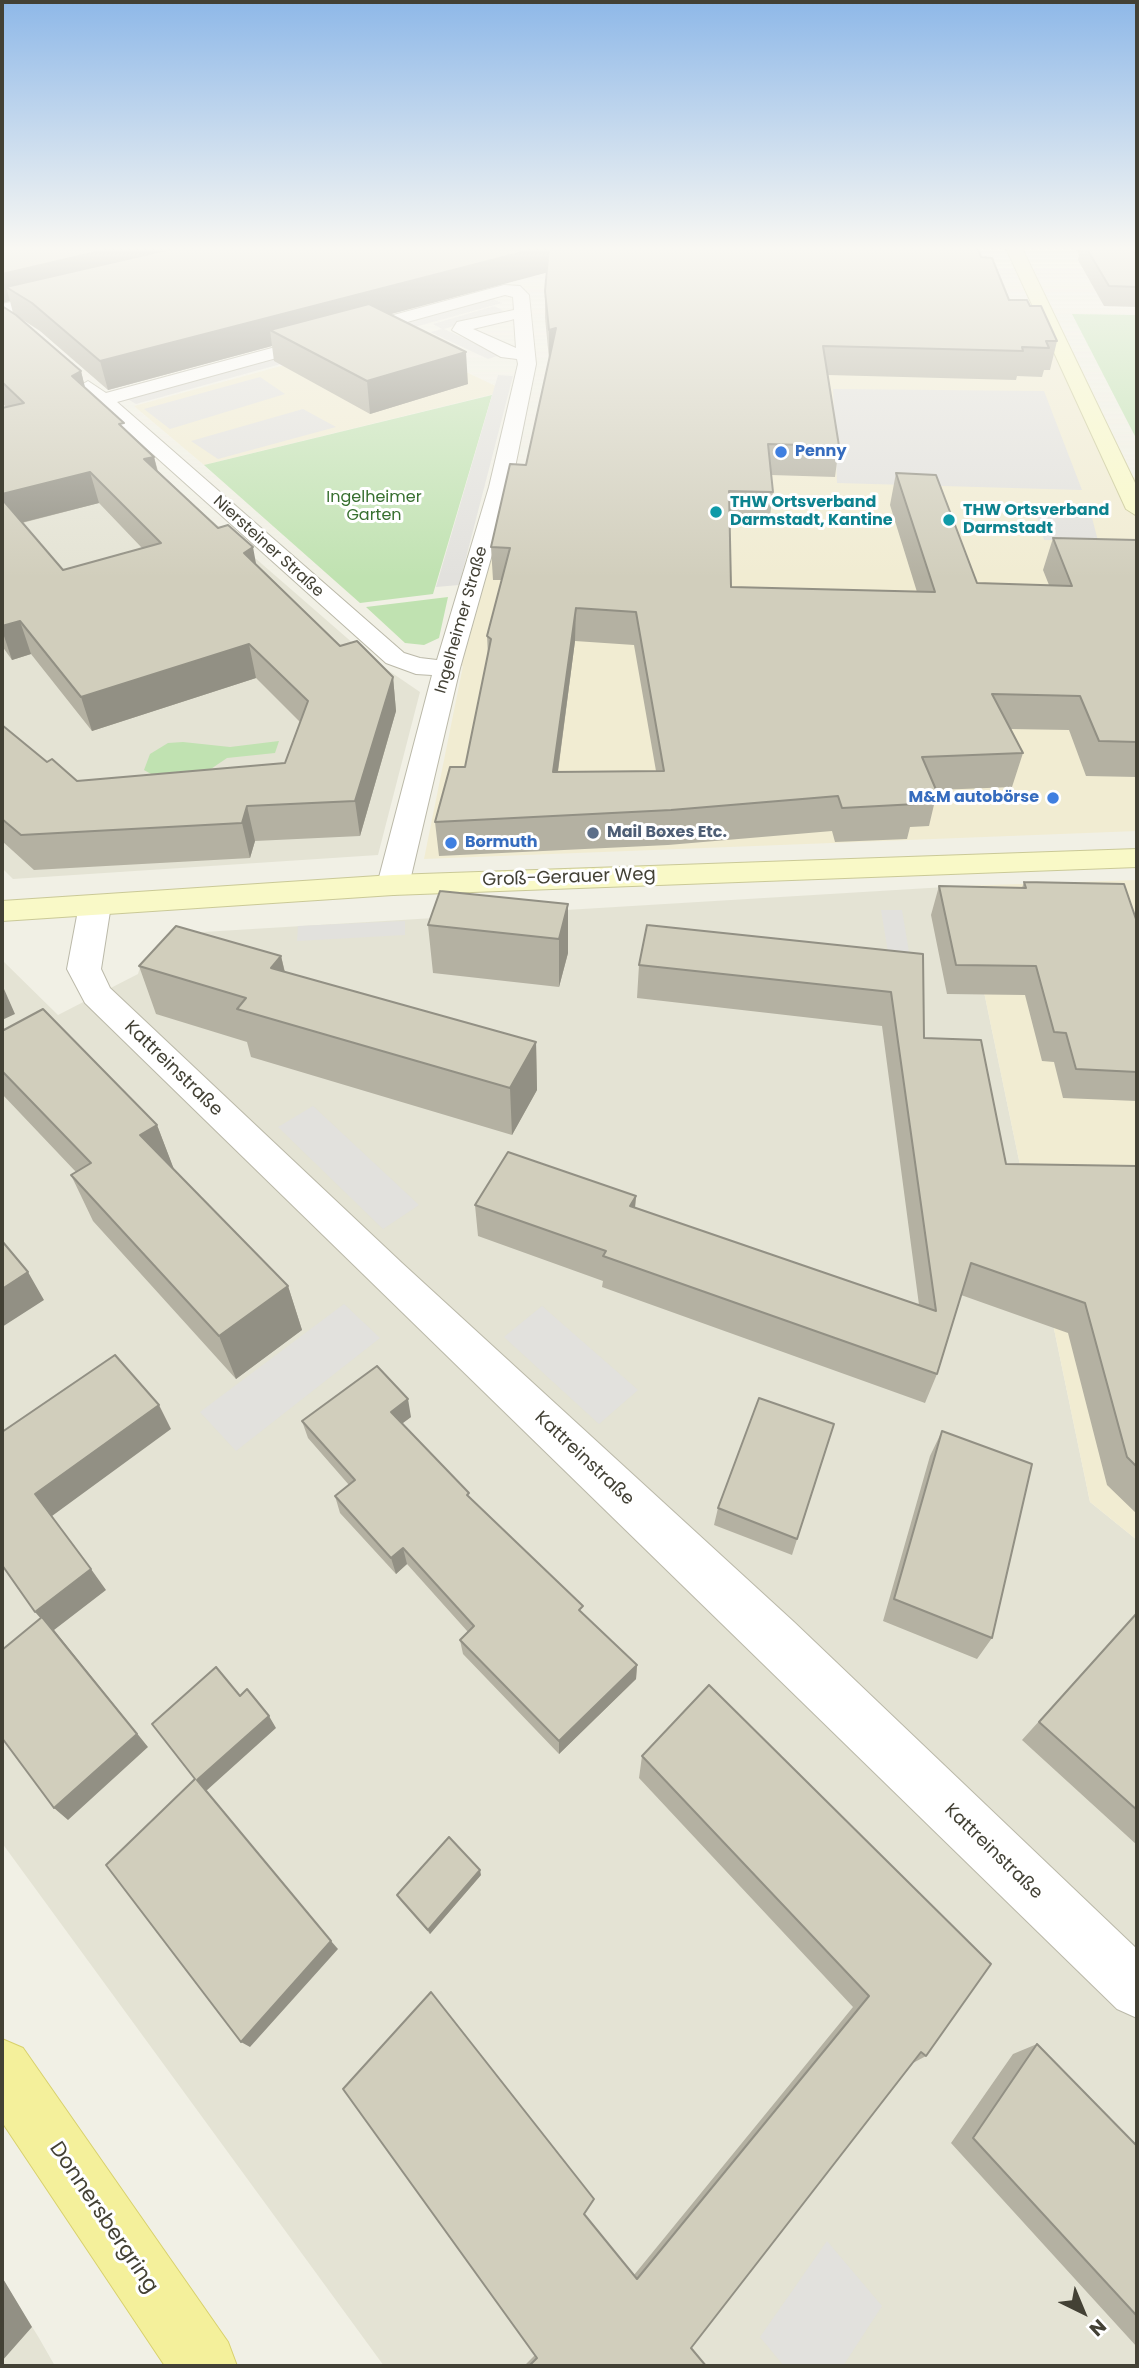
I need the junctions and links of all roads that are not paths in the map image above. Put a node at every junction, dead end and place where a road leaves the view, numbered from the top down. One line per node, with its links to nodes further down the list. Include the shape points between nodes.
1 (257, 357): 5 (street)
2 (526, 357): 7 (street, Ingelheimer Straße, via 500,487)
3 (1065, 357): 6 (main road)
4 (72, 373): 5 (street, Niersteiner Straße)
5 (102, 400): 7 (street, Niersteiner Straße, via 395,658 416,666)
6 (1137, 509)
7 (447, 668): 9 (street, Ingelheimer Straße)
8 (1137, 858): 9 (main road, Groß-Gerauer Weg)
9 (393, 885): 10 (main road, Groß-Gerauer Weg)
10 (95, 905): 11 (main road, Groß-Gerauer Weg); 12 (street, Kattreinstraße, via 84,969 97,995)
11 (2, 911)
12 (1137, 1989)
13 (2, 2069): 14 (main road, Donnersbergring)
14 (204, 2366)

